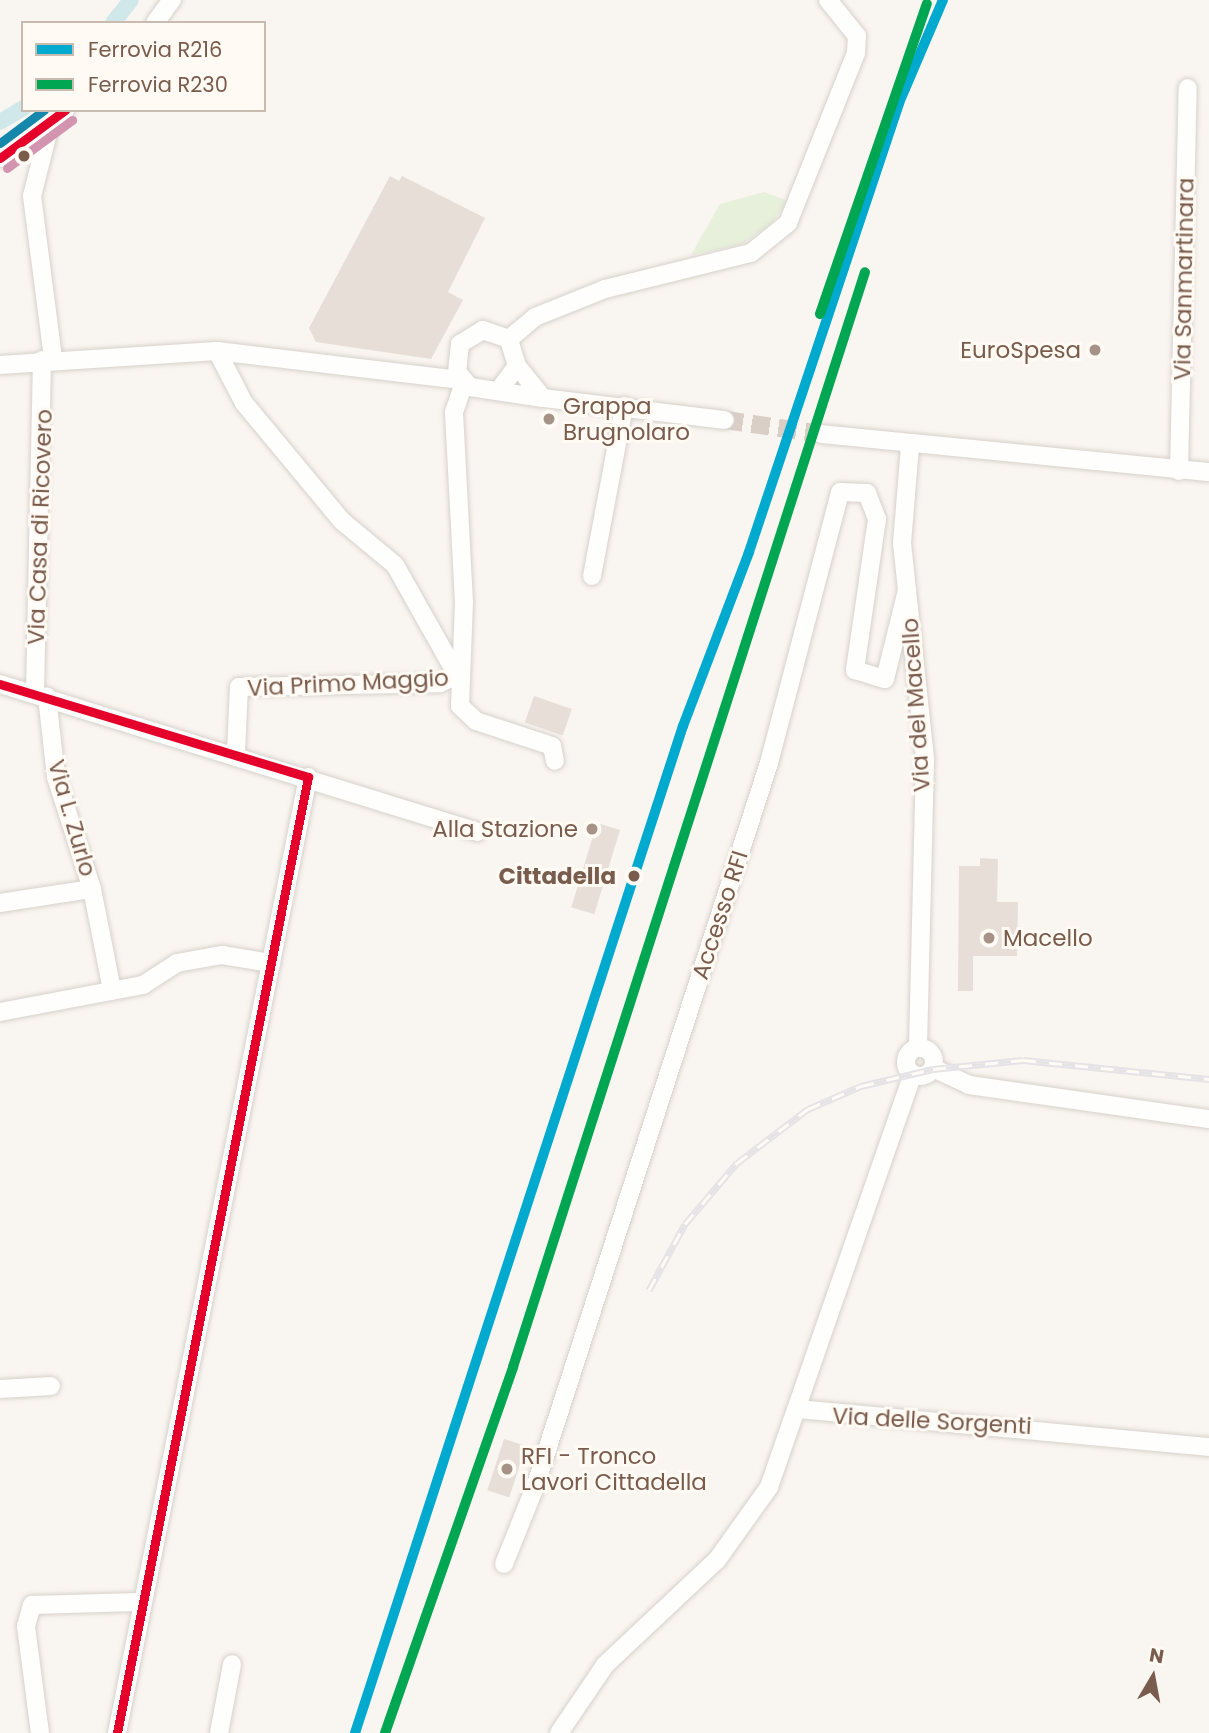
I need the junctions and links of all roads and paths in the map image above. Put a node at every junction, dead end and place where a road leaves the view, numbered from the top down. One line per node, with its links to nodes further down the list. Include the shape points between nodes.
1 (172, 0): 3 (street)
2 (828, 0): 8 (street, via 857,36 856,53 797,208 781,231 751,253 590,295 536,317)
3 (156, 21)
4 (1188, 88): 22 (street, Via Sanmartinara)
5 (63, 112): 6 (street)
6 (50, 125): 7 (street); 11 (street, Via Casa di Ricovero, via 32,195)
7 (0, 158)
8 (509, 339): 10 (street, via 492,330 474,332); 13 (street)
9 (217, 351): 11 (street); 14 (street); 26 (street, via 244,403 333,510 395,565)
10 (456, 352): 14 (street); 15 (street)
11 (48, 359): 12 (street); 28 (street, Via Casa di Ricovero)
12 (0, 365)
13 (517, 366): 16 (street); 17 (street)
14 (418, 375): 15 (street)
15 (463, 382): 16 (street, via 484,392); 26 (street, via 454,412 464,602)
16 (499, 390): 17 (street)
17 (542, 398): 18 (street)
18 (624, 406): 19 (street); 24 (street)
19 (725, 420)
20 (821, 434): 21 (street)
21 (910, 446): 22 (street); 25 (street, Via del Macello, via 902,543)
22 (1179, 471): 23 (street)
23 (1209, 472)
24 (592, 576)
25 (907, 590): 38 (street, Via del Macello, via 925,760); 46 (street, Accesso RFI, via 886,677 855,670 877,519 867,493 849,489 834,502 769,763 535,1487)
26 (457, 675): 29 (street, Via Primo Maggio, via 440,683 239,687); 30 (street, Via Primo Maggio, via 460,706 476,721 552,746)
27 (0, 684): 28 (street)
28 (42, 701): 29 (street); 33 (street, Via L. Zurlo, via 56,777)
29 (236, 752): 31 (street)
30 (555, 761)
31 (308, 777): 32 (street); 35 (street)
32 (478, 832)
33 (92, 889): 34 (street, Via L. Zurlo); 36 (street)
34 (0, 903)
35 (271, 963): 36 (street, via 222,955 177,963 143,985); 47 (street, via 190,1376)
36 (112, 990): 37 (street)
37 (0, 1012)
38 (918, 1048): 39 (street, via 931,1054); 40 (street, Via del Macello, via 906,1062)
39 (933, 1068): 40 (street); 41 (street, via 969,1085)
40 (913, 1074): 44 (street, Via delle Sorgenti)
41 (1209, 1119)
42 (51, 1386): 43 (street)
43 (0, 1389)
44 (799, 1409): 45 (street, Via delle Sorgenti); 52 (street, via 769,1487 744,1528 605,1665)
45 (1209, 1447)
46 (504, 1564)
47 (138, 1602): 49 (street, via 32,1605 26,1626); 50 (street)
48 (232, 1664): 51 (street)
49 (40, 1733)
50 (117, 1733)
51 (219, 1733)
52 (559, 1733)

